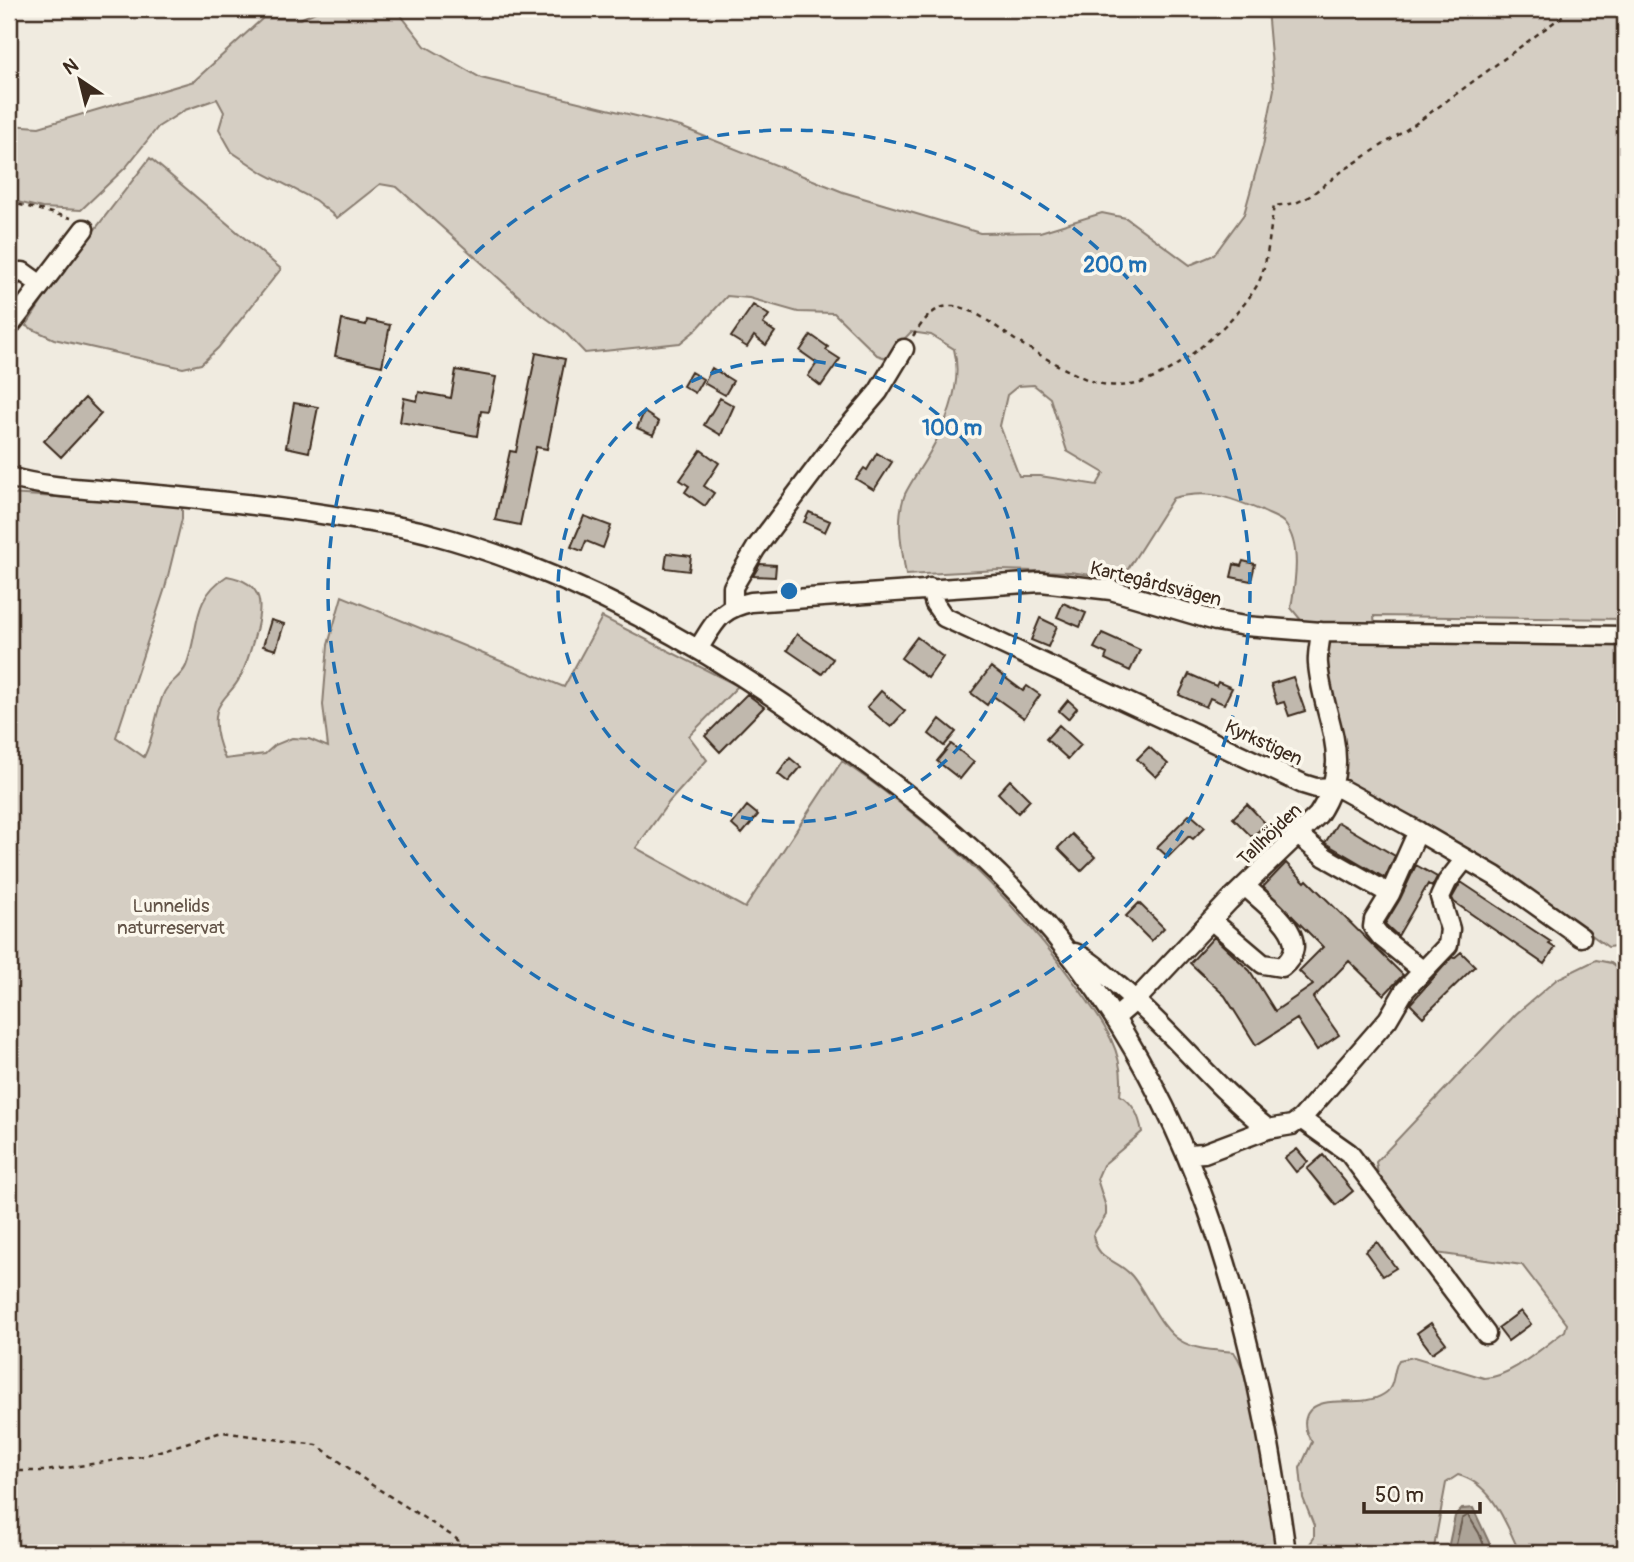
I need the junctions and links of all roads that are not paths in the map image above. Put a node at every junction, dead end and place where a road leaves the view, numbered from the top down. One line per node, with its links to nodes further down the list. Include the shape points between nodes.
1 (84, 229): 3 (street)
2 (9, 279): 3 (street, via 23,272)
3 (41, 285): 4 (street)
4 (9, 327)
5 (904, 349): 8 (street, via 878,392 756,548 733,587)
6 (9, 477): 11 (street, via 52,486 297,510 427,532 560,580)
7 (930, 589): 8 (street, Kartegårdsvägen); 9 (street, Kartegårdsvägen, via 1041,582 1081,585 1216,621); 12 (street, Kyrkstigen, via 944,617 1303,784)
8 (733, 606): 11 (street, via 716,621)
9 (1321, 632): 10 (street, Kartegårdsvägen); 12 (street, Tallhöjden, via 1318,661 1335,741)
10 (1625, 636)
11 (698, 649): 20 (street, via 785,704 933,816 1008,884)
12 (1334, 788): 13 (street, Kyrkstigen); 14 (street, Tallhöjden, via 1318,815)
13 (1418, 831): 15 (street, Kyrkstigen); 17 (street)
14 (1298, 835): 16 (street, Tallhöjden); 17 (street, via 1325,857)
15 (1465, 859): 19 (street, Kyrkstigen); 21 (street, via 1440,897 1450,929 1448,945)
16 (1245, 886): 18 (street, Tallhöjden); 18 (street, via 1295,939 1290,961 1282,967 1263,964)
17 (1390, 894): 21 (street, via 1373,926)
18 (1211, 920): 22 (street, Tallhöjden)
19 (1581, 937)
20 (1069, 953): 22 (street, via 1092,964); 23 (street)
21 (1423, 971): 24 (street, via 1388,1019)
22 (1136, 1000): 23 (street, Tallhöjden); 25 (street)
23 (1115, 1018): 26 (street)
24 (1301, 1119): 25 (street); 27 (street, via 1349,1153)
25 (1268, 1129): 26 (street, via 1204,1153)
26 (1187, 1153): 28 (street, via 1218,1235 1242,1320 1273,1462)
27 (1486, 1335)
28 (1286, 1553)

